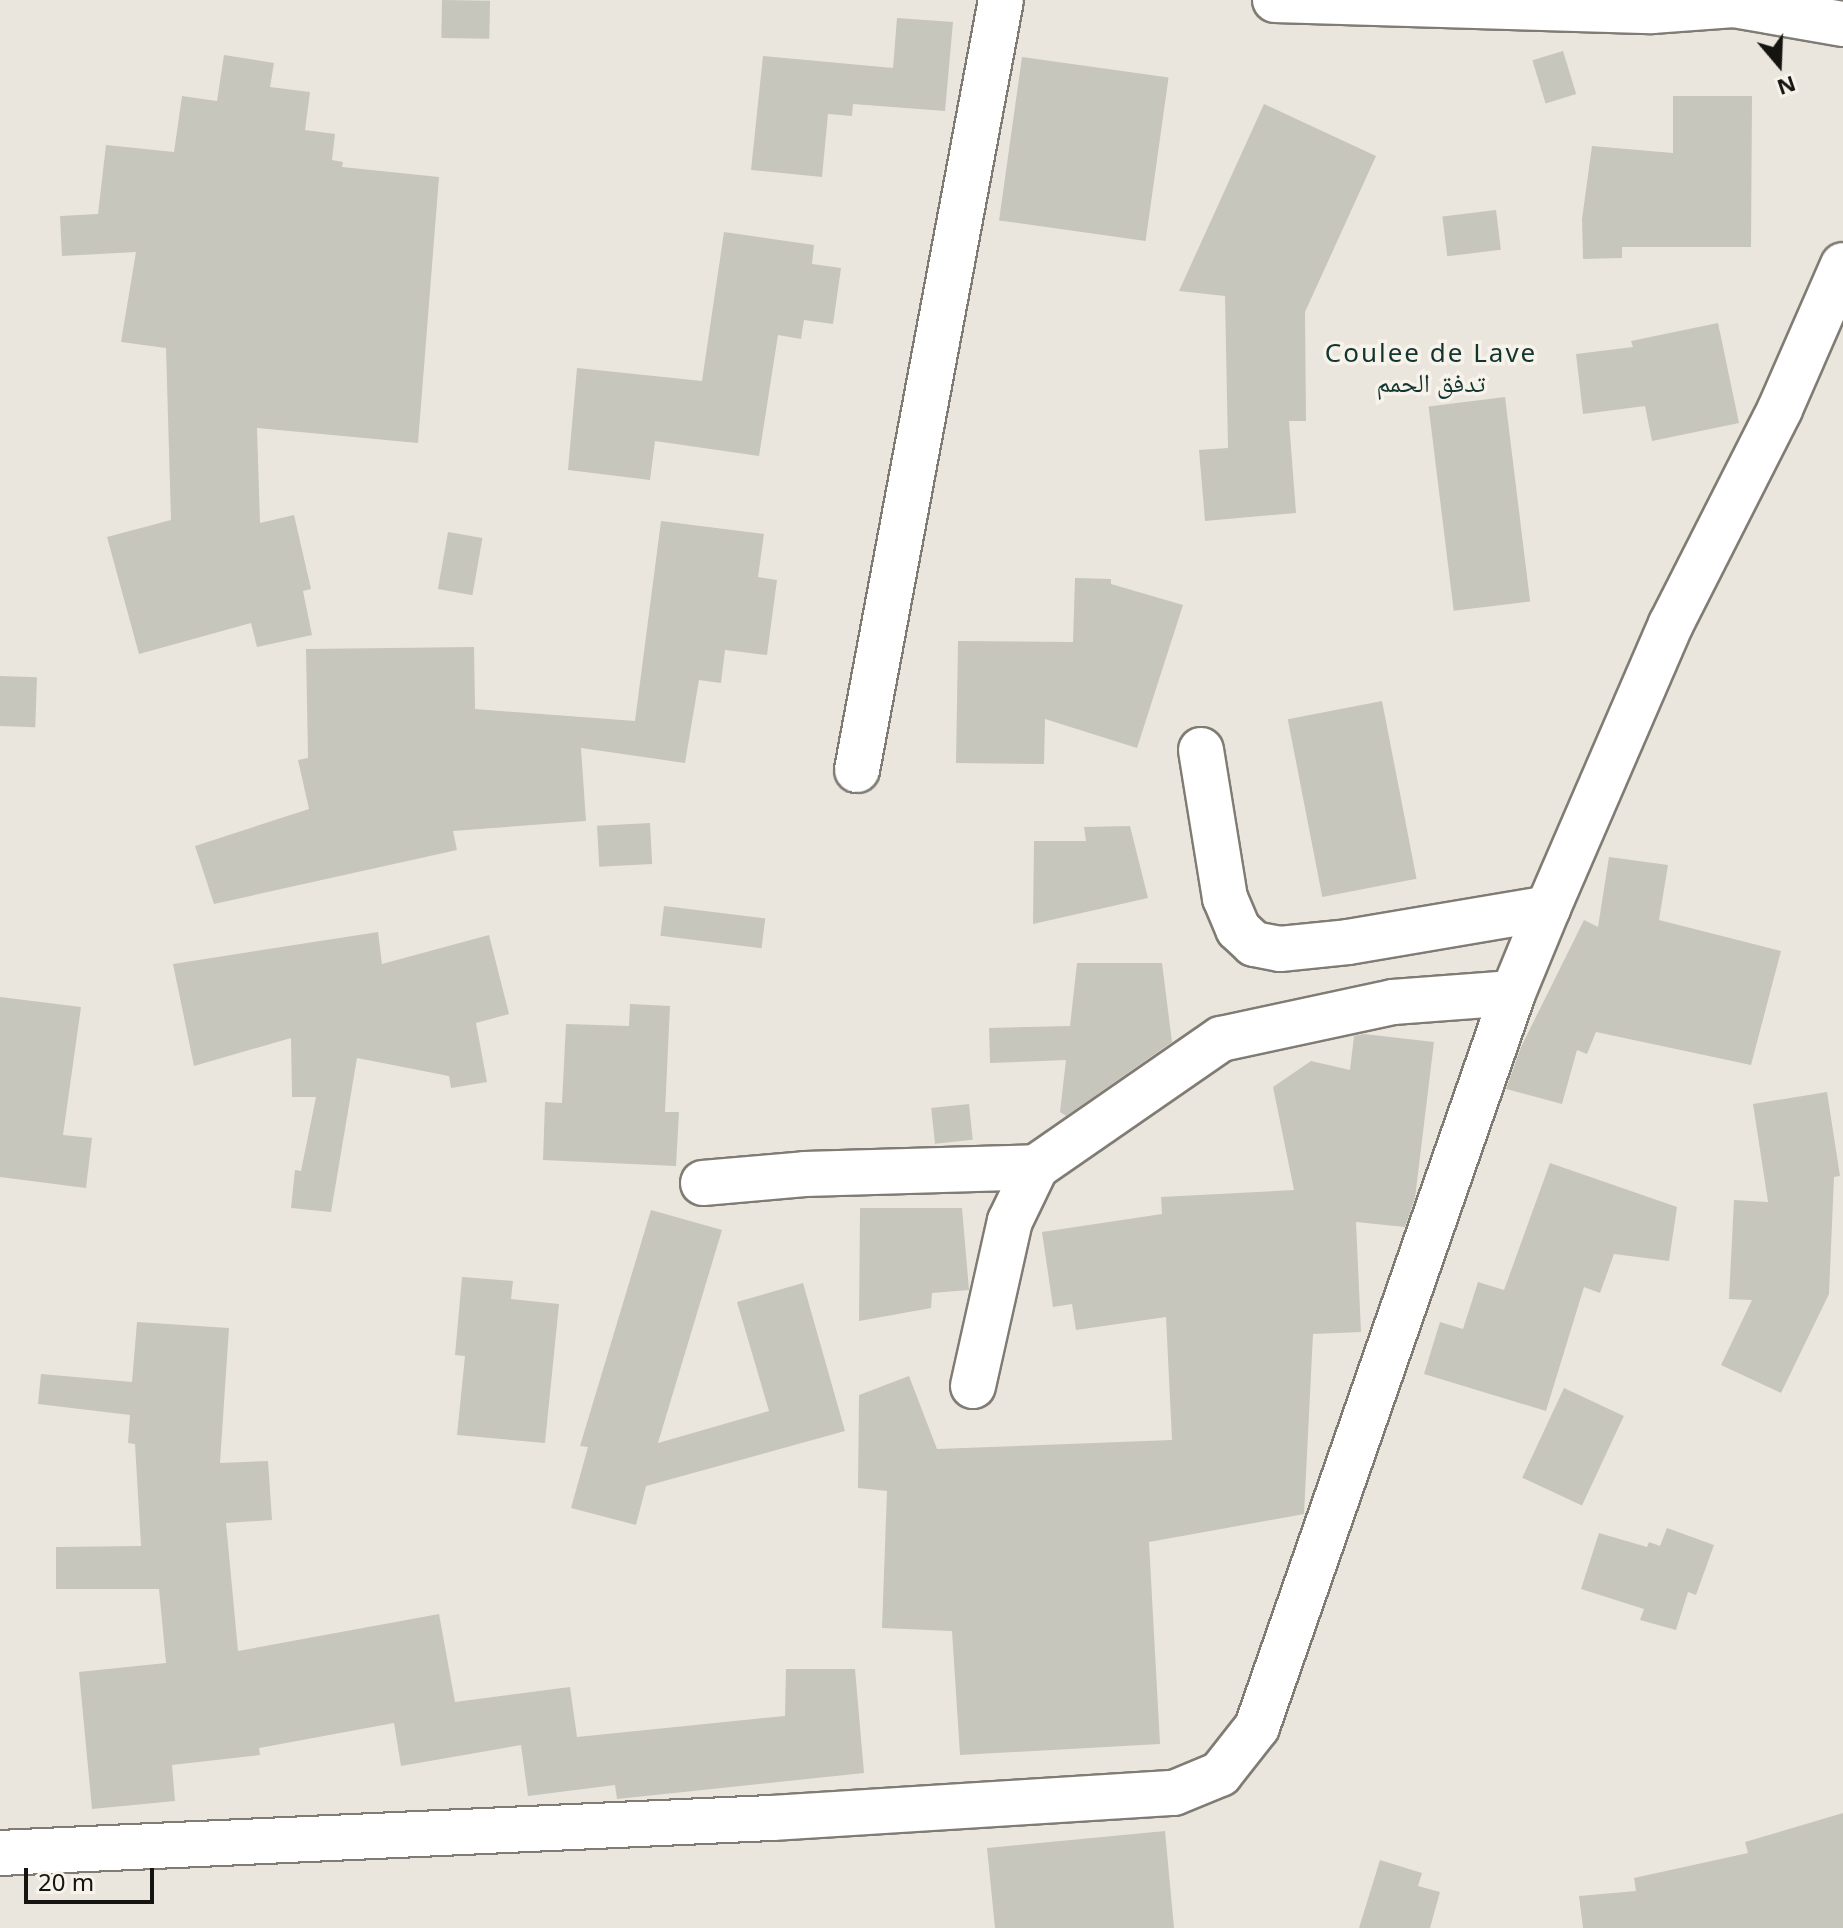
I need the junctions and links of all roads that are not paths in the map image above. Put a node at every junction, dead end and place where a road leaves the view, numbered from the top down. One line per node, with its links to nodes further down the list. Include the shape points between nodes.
1 (1001, 0): 6 (street)
2 (1275, 0): 3 (street, via 1652,11 1734,5)
3 (1843, 24)
4 (1843, 265): 7 (street, via 1780,409 1671,624)
5 (1201, 750): 7 (street, via 1225,898 1238,929 1254,944 1280,949 1348,942)
6 (857, 770)
7 (1548, 908): 8 (street)
8 (1513, 993): 9 (street, via 1393,1002 1221,1039); 12 (street, via 1257,1727 1220,1774 1174,1793 772,1818)
9 (1036, 1167): 10 (street, via 805,1174); 11 (street, via 1010,1221)
10 (703, 1183)
11 (973, 1386)
12 (0, 1853)

